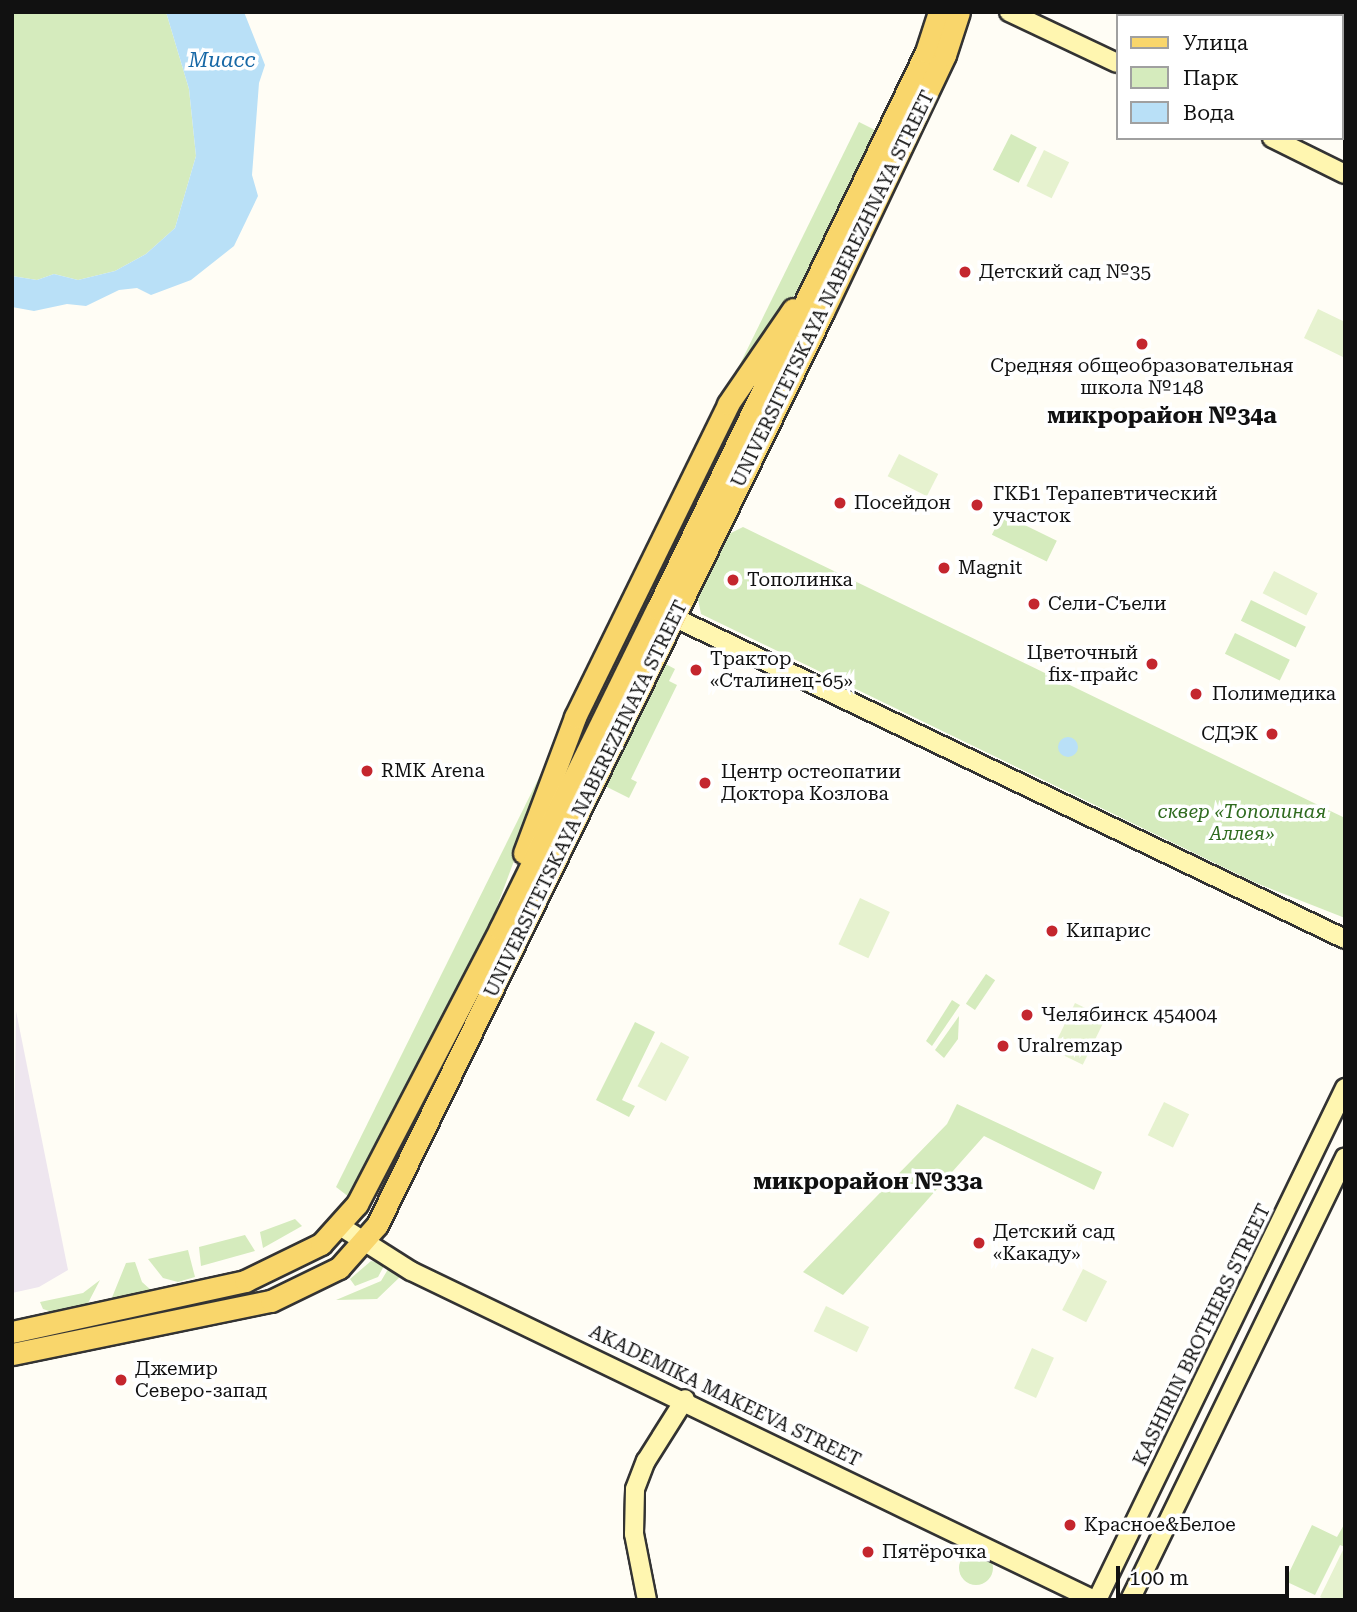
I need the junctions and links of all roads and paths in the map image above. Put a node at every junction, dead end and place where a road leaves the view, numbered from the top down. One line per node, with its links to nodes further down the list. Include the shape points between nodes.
1 (939, 12): 7 (main road, UNIVERSITETSKAYA NABEREZHNAYA STREET, via 926,52)
2 (959, 12): 8 (main road, UNIVERSITETSKAYA NABEREZHNAYA STREET, via 945,55)
3 (1009, 12): 4 (street)
4 (1116, 63)
5 (1276, 140): 6 (street)
6 (1345, 174)
7 (823, 268): 8 (main road, UNIVERSITETSKAYA NABEREZHNAYA STREET); 9 (main road, via 728,404 575,717)
8 (666, 614): 9 (main road, UNIVERSITETSKAYA NABEREZHNAYA STREET); 10 (street); 14 (main road, UNIVERSITETSKAYA NABEREZHNAYA STREET, via 398,1184)
9 (500, 929): 13 (main road, UNIVERSITETSKAYA NABEREZHNAYA STREET, via 379,1169)
10 (1345, 939)
11 (1345, 1088): 19 (street, KASHIRIN BROTHERS STREET)
12 (1345, 1158): 20 (street)
13 (340, 1226): 14 (street, AKADEMIKA MAKEEVA STREET); 15 (main road, UNIVERSITETSKAYA NABEREZHNAYA STREET, via 321,1244 245,1281)
14 (363, 1243): 16 (main road, UNIVERSITETSKAYA NABEREZHNAYA STREET, via 339,1268 271,1301); 17 (street, AKADEMIKA MAKEEVA STREET, via 411,1271)
15 (12, 1332)
16 (12, 1354)
17 (685, 1399): 18 (street, via 646,1461 635,1489 634,1534); 19 (street, AKADEMIKA MAKEEVA STREET)
18 (647, 1600)
19 (1096, 1600)
20 (1130, 1600)

